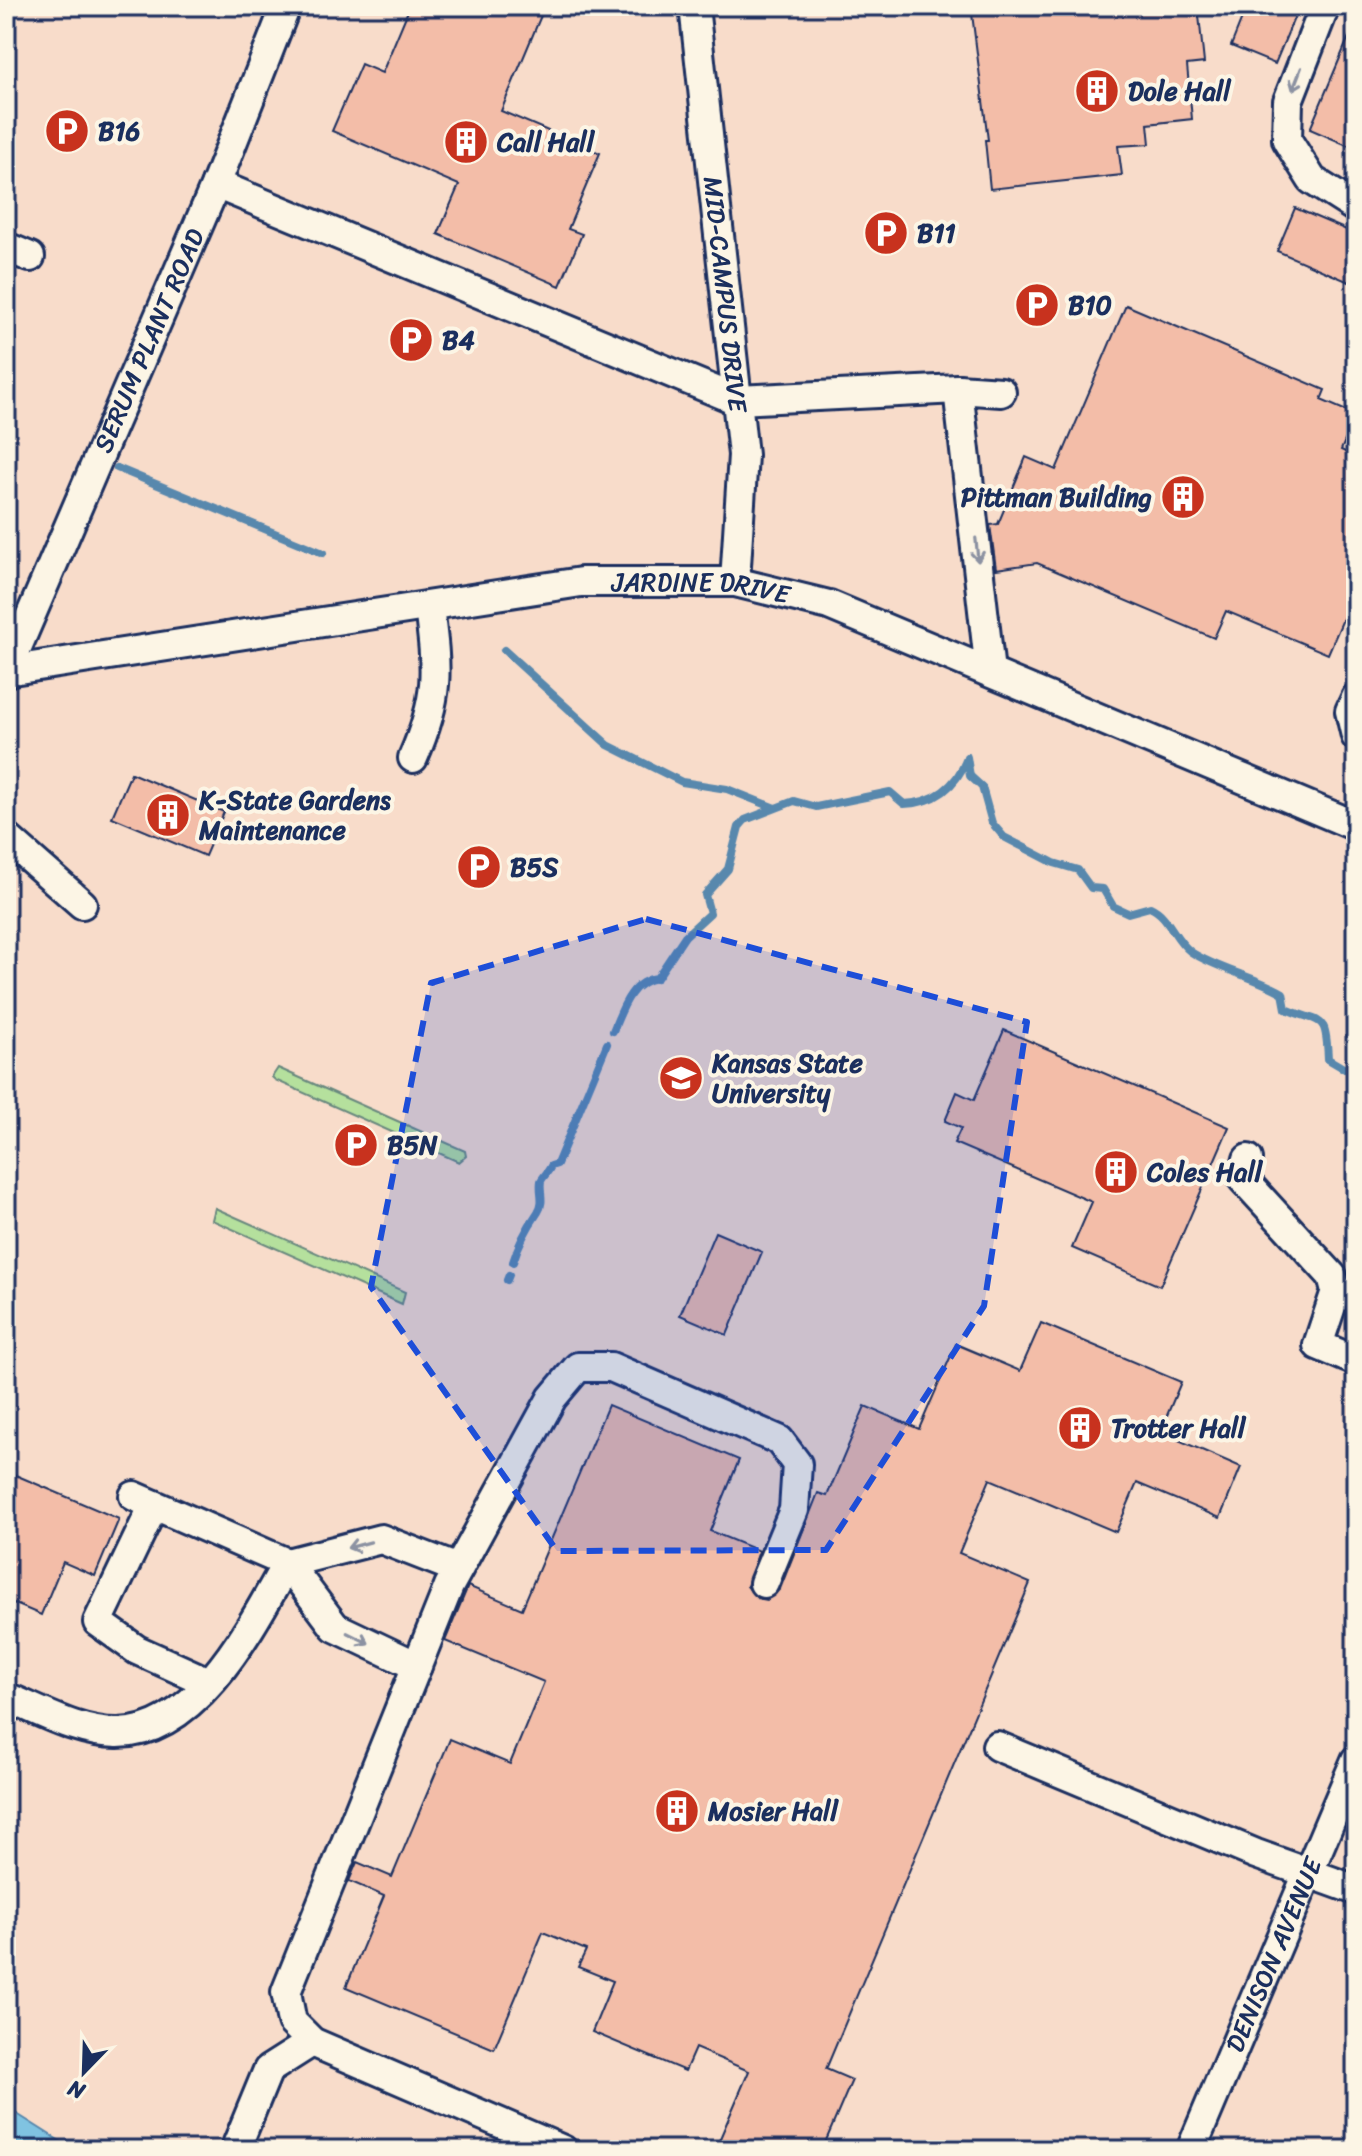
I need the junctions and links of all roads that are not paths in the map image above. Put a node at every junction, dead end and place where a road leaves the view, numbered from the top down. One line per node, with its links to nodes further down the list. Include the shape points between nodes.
1 (286, 6): 4 (street, SERUM PLANT ROAD)
2 (694, 6): 8 (street, MID-CAMPUS DRIVE)
3 (1325, 6): 5 (street, one-way to 5, via 1288,101 1287,140 1312,180)
4 (216, 184): 8 (street); 11 (street, SERUM PLANT ROAD)
5 (1356, 208)
6 (958, 389): 7 (street); 8 (street); 12 (street, one-way to 12)
7 (1001, 392)
8 (737, 400): 9 (street, MID-CAMPUS DRIVE, via 743,455)
9 (735, 582): 10 (street, JARDINE DRIVE, via 581,582); 12 (street, JARDINE DRIVE, via 829,605)
10 (429, 607): 11 (street, JARDINE DRIVE); 15 (street, via 437,671 429,722)
11 (6, 672)
12 (990, 672): 16 (street, JARDINE DRIVE, via 1227,757)
13 (1356, 698): 14 (street, via 1350,711)
14 (1356, 736)
15 (413, 758)
16 (1356, 826)
17 (6, 837): 18 (street)
18 (82, 904)
19 (1248, 1159): 20 (street, via 1243,1179 1332,1276 1336,1291 1318,1345)
20 (1356, 1361)
21 (287, 1563): 22 (street, one-way to 21, via 381,1539); 24 (street, one-way to 24, via 335,1627); 25 (street, via 235,1655); 25 (street, via 144,1500 98,1622 137,1650)
22 (458, 1569): 23 (street, via 552,1398 578,1367 611,1367 779,1440 797,1464 794,1510); 24 (street)
23 (764, 1583)
24 (417, 1666): 31 (street, via 286,1992 292,2022)
25 (208, 1682): 26 (street, via 169,1719 118,1734 79,1728)
26 (6, 1697)
27 (997, 1746): 29 (street)
28 (1356, 1760): 29 (street, DENISON AVENUE)
29 (1308, 1873): 30 (street); 34 (street, DENISON AVENUE)
30 (1356, 1890)
31 (312, 2042): 32 (street, via 268,2070); 33 (street)
32 (235, 2150)
33 (563, 2150)
34 (1191, 2150)

